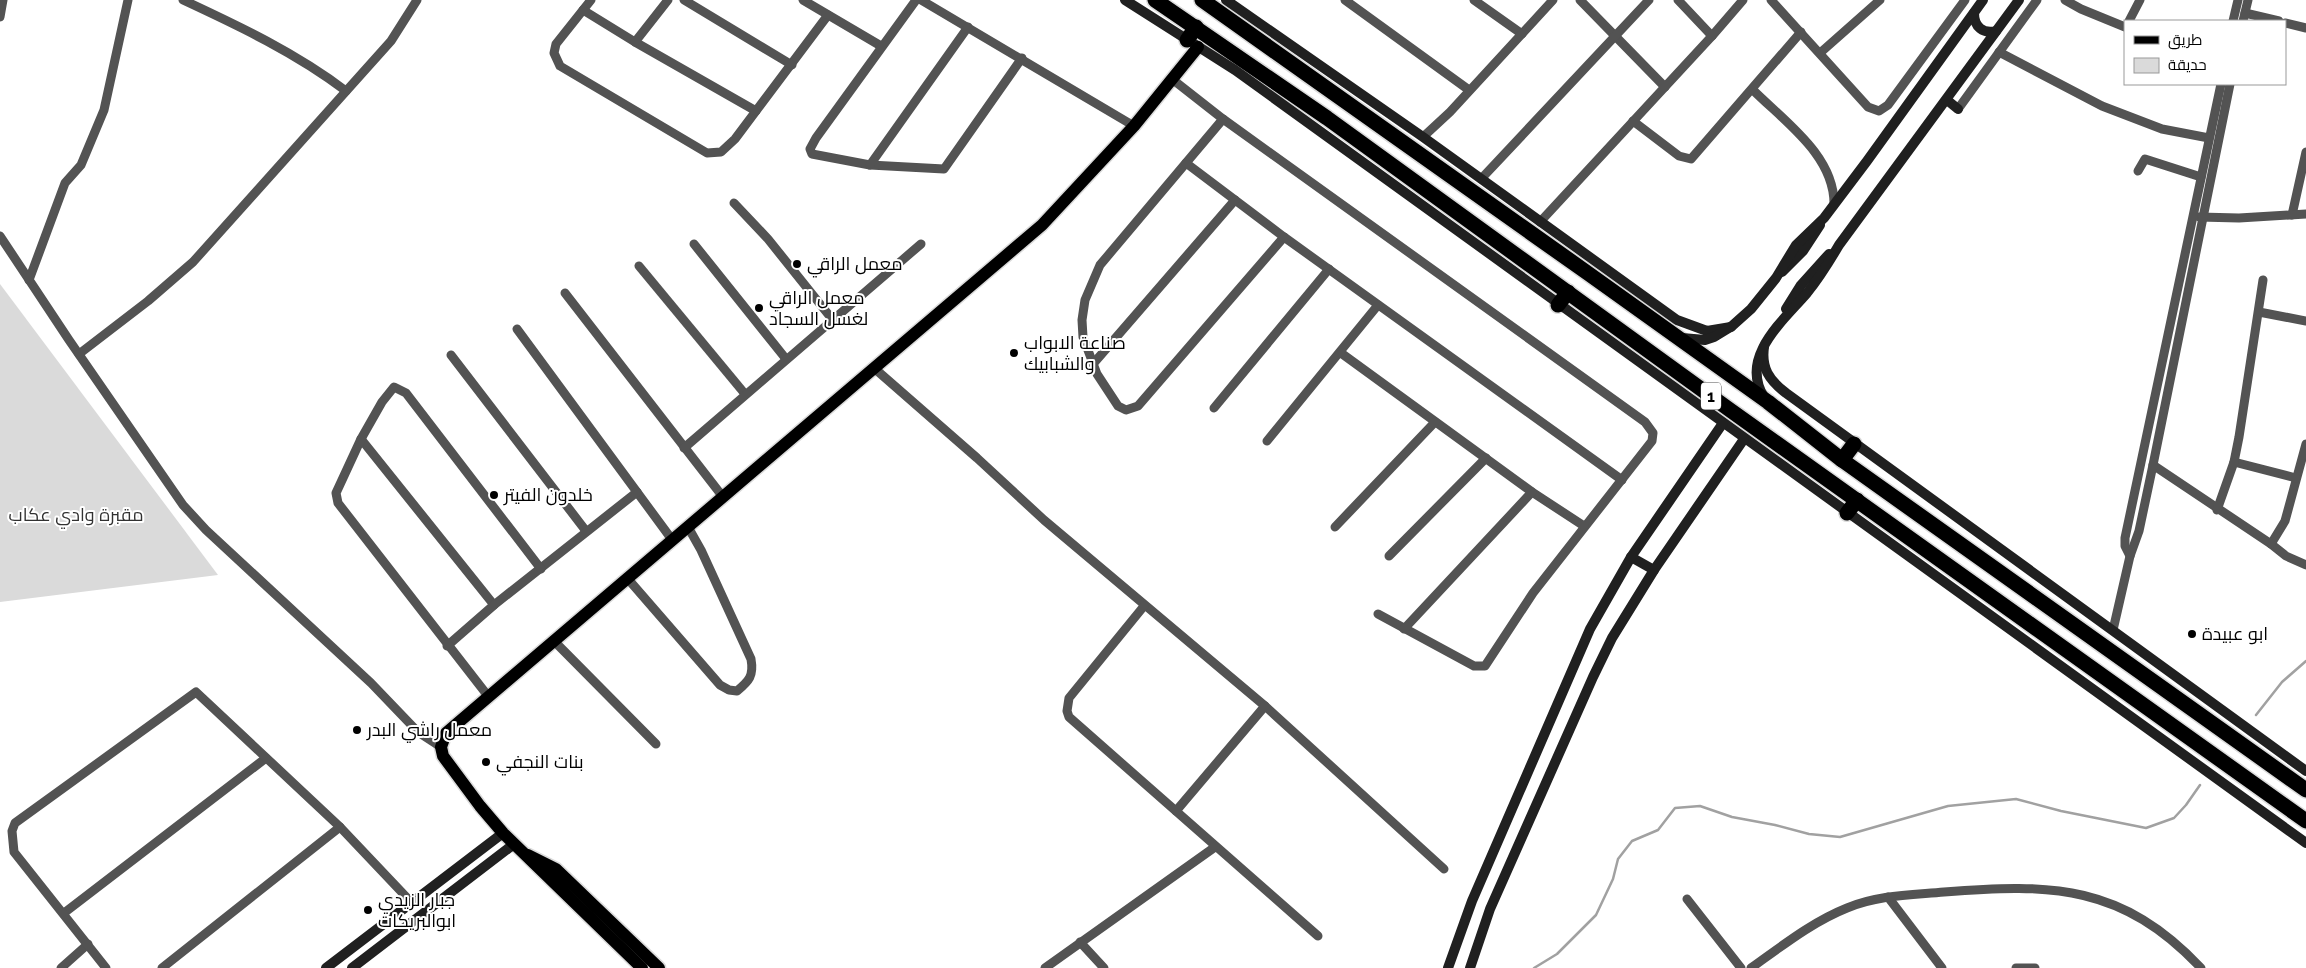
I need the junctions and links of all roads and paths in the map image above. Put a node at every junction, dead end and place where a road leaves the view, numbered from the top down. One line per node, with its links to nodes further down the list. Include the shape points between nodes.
1 (3, 0): 35 (street)
2 (128, 0): 94 (street, via 104,110 81,165 65,183)
3 (183, 0): 64 (street, via 285,51)
4 (417, 0): 64 (street, via 391,41)
5 (591, 0): 32 (street)
6 (668, 0): 50 (street)
7 (684, 0): 57 (street)
8 (803, 0): 34 (street)
9 (916, 0): 53 (street)
10 (920, 0): 41 (street)
11 (1125, 0): 52 (main road)
12 (1155, 0): 42 (highway, 1)
13 (1202, 0): 51 (highway, 1)
14 (1226, 0): 51 (main road)
15 (1474, 0): 47 (street)
16 (1553, 0): 47 (street)
17 (1580, 0): 48 (street)
18 (1649, 0): 48 (street)
19 (1678, 0): 49 (street)
20 (1743, 0): 49 (street)
21 (1880, 0): 55 (street)
22 (1965, 0): 55 (street, via 1882,110 1868,107)
23 (1983, 0): 33 (main road)
24 (2019, 0): 45 (main road)
25 (2037, 0): 54 (street)
26 (2065, 0): 43 (street)
27 (2140, 0): 37 (street)
28 (2238, 0): 38 (street)
29 (2248, 0): 36 (street)
30 (1774, 1): 46 (street)
31 (1351, 2): 62 (street)
32 (584, 10): 50 (street); 67 (street, via 556,44 554,53 560,66 690,143 707,152 721,152)
33 (1974, 13): 45 (main road, via 1980,29); 81 (main road)
34 (828, 15): 53 (street); 57 (street)
35 (0, 16)
36 (2244, 17): 39 (street)
37 (2130, 20)
38 (2233, 20)
39 (2270, 20)
40 (2286, 23): 44 (street)
41 (968, 27): 56 (street); 75 (street)
42 (1196, 27): 52 (highway); 96 (highway, 1)
43 (2124, 27)
44 (2306, 28)
45 (1996, 31): 65 (main road)
46 (1801, 32): 55 (street); 63 (street)
47 (1522, 34): 62 (street)
48 (1615, 36): 61 (street); 78 (street)
49 (1712, 36): 61 (street)
50 (635, 42): 67 (street)
51 (1276, 42): 71 (main road); 92 (highway, 1)
52 (1192, 43): 58 (main road); 99 (main road, via 1235,70)
53 (881, 46): 75 (street, via 810,149 812,154)
54 (1999, 52): 66 (street); 72 (street, via 2102,106 2162,129)
55 (1820, 53)
56 (1022, 58): 70 (street); 75 (street, via 944,169)
57 (792, 64): 67 (street)
58 (1172, 79): 68 (street); 70 (main road)
59 (2220, 85): 72 (street)
60 (2230, 85): 85 (street)
61 (1665, 87): 69 (street)
62 (1469, 90): 71 (street)
63 (1752, 90): 69 (street, via 1691,159 1679,156); 81 (street, via 1822,160 1833,186)
64 (346, 91): 108 (street, via 193,262)
65 (1947, 100): 66 (main road); 106 (main road, via 1816,280 1780,321)
66 (1958, 109)
67 (756, 111)
68 (1223, 119): 74 (street); 129 (street, via 1645,422 1653,433 1652,441)
69 (1633, 121): 86 (street)
70 (1134, 126): 112 (main road, via 1042,225)
71 (1422, 137): 78 (main road)
72 (2209, 138): 77 (street)
73 (2306, 152): 83 (street)
74 (1186, 163): 79 (street); 111 (street, via 1100,265 1085,300 1082,320 1083,337)
75 (870, 165)
76 (2138, 171): 77 (street, via 2145,159)
77 (2201, 177): 84 (street)
78 (1481, 179): 86 (main road)
79 (1235, 200): 88 (street); 111 (street)
80 (734, 203): 101 (street, via 768,239)
81 (1834, 205): 103 (main road, via 1796,245 1776,278 1751,309)
82 (2306, 214): 83 (street)
83 (2292, 215): 85 (street)
84 (2193, 217): 85 (street); 143 (street, via 2125,538)
85 (2203, 218): 127 (street)
86 (1540, 222): 92 (main road)
87 (0, 236): 94 (street)
88 (1284, 237): 93 (street); 111 (street, via 1138,406 1126,410 1118,406 1096,374)
89 (694, 244): 110 (street)
90 (921, 244): 101 (street)
91 (639, 266): 113 (street)
92 (1593, 268): 103 (main road, via 1686,324 1707,331); 105 (highway, 1)
93 (1329, 269): 98 (street); 115 (street)
94 (29, 280): 108 (street)
95 (2263, 280): 100 (street)
96 (1568, 292): 99 (highway); 133 (highway, 1)
97 (565, 293): 123 (street)
98 (1378, 305): 107 (street); 129 (street)
99 (1558, 305): 117 (main road)
100 (2259, 312): 102 (street); 126 (street)
101 (832, 320): 110 (street)
102 (2306, 321)
103 (1731, 327): 105 (main road, via 1705,340 1689,340)
104 (517, 329): 130 (street)
105 (1674, 335): 114 (highway, 1)
106 (1764, 347): 114 (main road, via 1758,359 1756,376 1760,391); 121 (main road, via 1764,367 1778,387)
107 (1341, 353): 116 (street); 120 (street)
108 (79, 354): 159 (street, via 183,505 418,732)
109 (451, 355): 139 (street)
110 (786, 359): 113 (street)
111 (1093, 364)
112 (874, 368): 132 (main road); 150 (street)
113 (745, 394): 123 (street)
114 (1768, 402): 125 (highway, 1)
115 (1214, 408)
116 (1435, 422): 124 (street); 137 (street)
117 (1723, 423): 119 (main road); 144 (main road)
118 (361, 439): 146 (street, via 394,387 406,393); 149 (street); 155 (street, via 336,493 338,503)
119 (1744, 439): 135 (main road); 147 (main road)
120 (1267, 441)
121 (1854, 444): 125 (highway); 153 (main road)
122 (2306, 444): 128 (street)
123 (684, 448): 132 (street)
124 (1486, 458): 131 (street); 142 (street)
125 (1842, 460): 162 (highway, 1)
126 (2234, 462): 128 (street); 134 (street)
127 (2153, 465): 134 (street); 143 (street, via 2139,531)
128 (2296, 478): 141 (street, via 2285,521)
129 (1622, 480): 136 (street)
130 (637, 492): 139 (street); 140 (street)
131 (1532, 492): 136 (street); 152 (street)
132 (723, 497): 138 (main road)
133 (1857, 500): 135 (highway); 164 (highway, 1)
134 (2217, 510): 141 (street)
135 (1848, 514): 169 (main road)
136 (1584, 526): 152 (street, via 1533,593 1484,666 1474,666)
137 (1335, 527)
138 (688, 528): 140 (main road); 148 (street, via 751,659 753,670 748,682 737,690 720,685)
139 (586, 531): 146 (street)
140 (673, 541): 148 (main road)
141 (2271, 544): 145 (street, via 2286,556)
142 (1389, 556)
143 (2130, 556): 153 (street)
144 (1631, 557): 147 (main road); 189 (main road, via 1574,661 1465,918)
145 (2306, 565)
146 (541, 569): 149 (street)
147 (1654, 570): 190 (main road, via 1592,676 1490,909)
148 (628, 579): 154 (main road)
149 (494, 605): 155 (street)
150 (1144, 606): 157 (street); 165 (street, via 1069,698 1067,711 1069,717)
151 (1378, 614): 152 (street)
152 (1404, 629)
153 (2113, 630): 161 (main road)
154 (555, 642): 156 (main road); 158 (street)
155 (447, 646): 156 (street)
156 (488, 696): 159 (main road, via 450,728)
157 (1264, 706): 165 (street); 172 (street)
158 (656, 744)
159 (440, 747): 168 (main road, via 446,762)
160 (266, 758): 167 (street); 176 (street); 176 (street, via 196,692 16,823 12,831 14,852)
161 (2306, 771)
162 (2282, 772): 163 (highway, 1); 164 (highway)
163 (2306, 790)
164 (2267, 792): 166 (highway, 1)
165 (1176, 811): 170 (street)
166 (2306, 821)
167 (340, 827): 175 (street); 182 (street)
168 (503, 833): 171 (main road); 175 (main road)
169 (2306, 843)
170 (1215, 846): 177 (street); 178 (street)
171 (519, 849): 184 (main road); 185 (main road); 186 (main road, via 556,869)
172 (1444, 869)
173 (1888, 897): 192 (street, via 1847,908 1825,919); 193 (street); 197 (street, via 2026,887 2078,893 2120,907 2163,932)
174 (1687, 899): 191 (street)
175 (412, 903): 183 (main road)
176 (64, 913): 179 (street)
177 (1318, 936)
178 (1080, 942): 187 (street); 188 (street)
179 (88, 944): 180 (street); 181 (street)
180 (61, 968)
181 (106, 968)
182 (162, 968)
183 (326, 968)
184 (352, 968)
185 (642, 968)
186 (659, 968)
187 (1045, 968)
188 (1104, 968)
189 (1448, 968)
190 (1470, 968)
191 (1741, 968)
192 (1751, 968)
193 (1942, 968)
194 (2016, 968): 195 (street)
195 (2024, 968): 196 (street)
196 (2035, 968)
197 (2202, 968)

